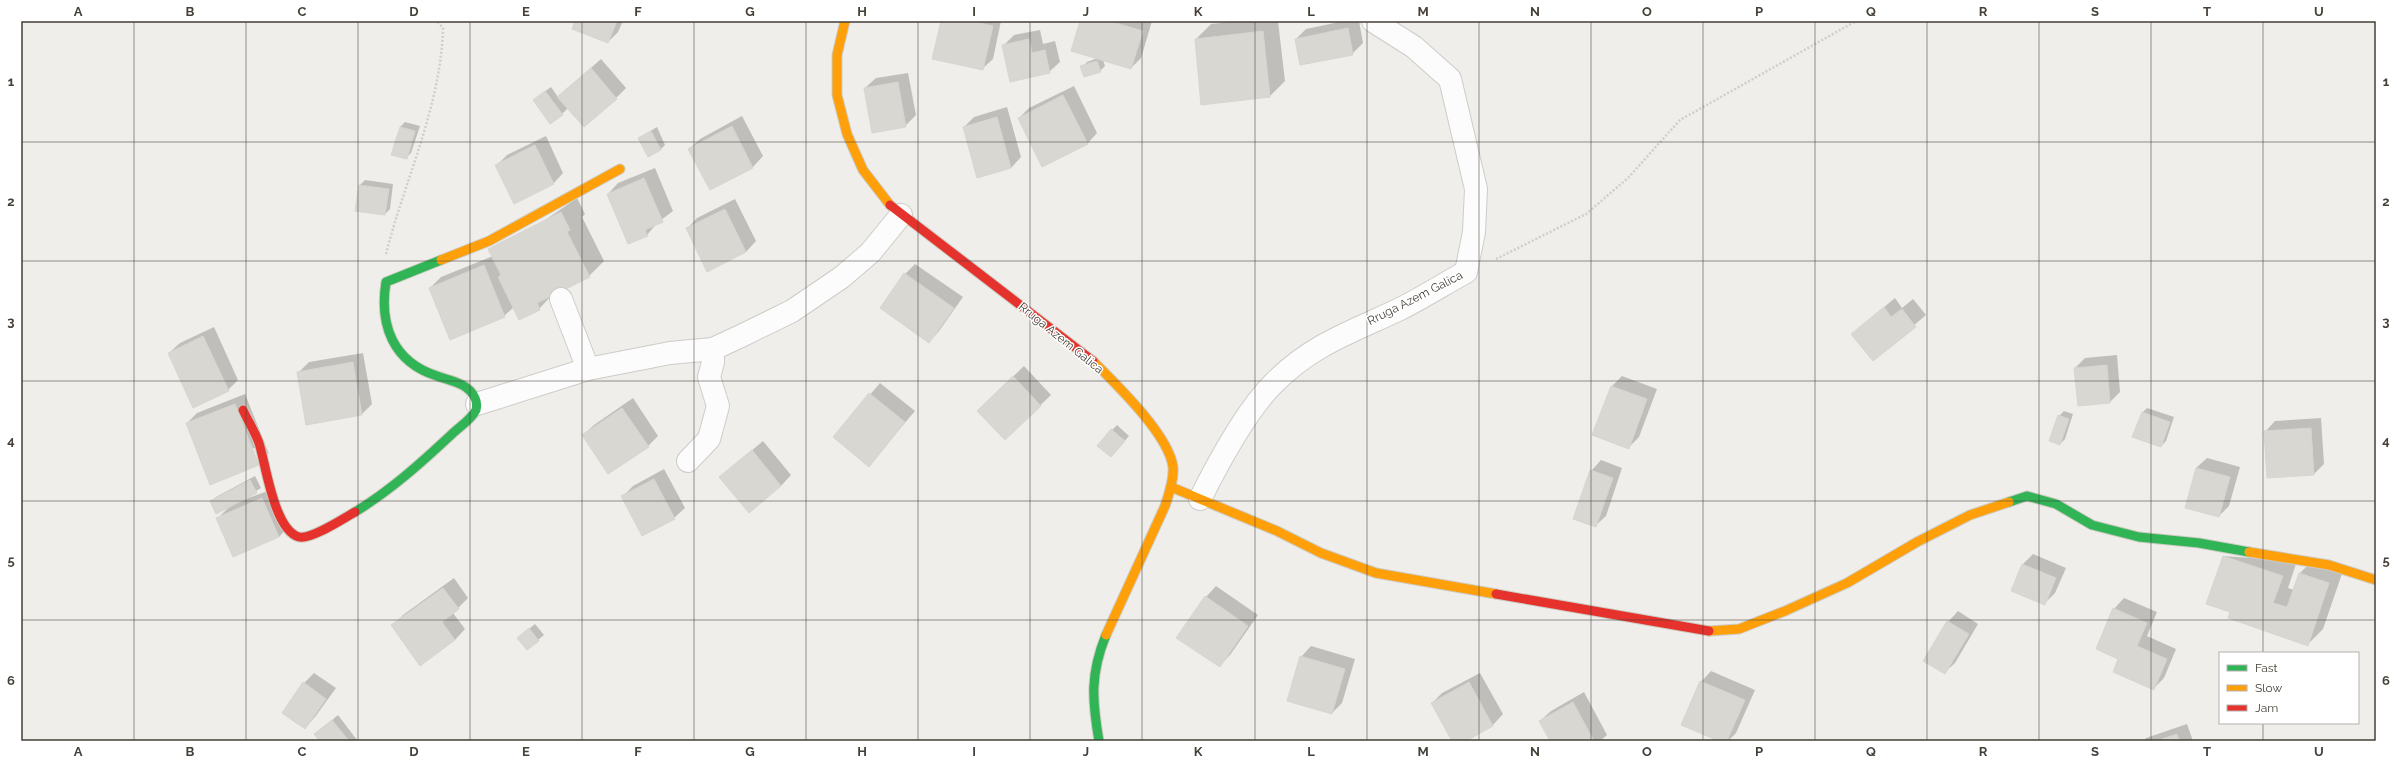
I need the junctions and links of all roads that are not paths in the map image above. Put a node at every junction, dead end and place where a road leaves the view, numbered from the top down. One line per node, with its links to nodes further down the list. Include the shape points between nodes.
1 (845, 21): 4 (street, Rruga Azem Galica, via 836,55 837,95 847,134 863,170 893,209)
2 (1373, 21): 12 (street, Rruga Azem Galica, via 1414,47 1450,79 1476,189 1474,232 1466,272 1400,308 1334,338 1309,354 1272,384 1218,462)
3 (620, 169): 8 (street, via 489,241 386,282 388,335 399,353 426,372 455,380 474,395)
4 (901, 215): 6 (street, via 870,253 842,277 792,311); 11 (street, Rruga Azem Galica, via 1093,361 1138,407 1163,443 1173,467)
5 (561, 299): 7 (street)
6 (713, 349): 7 (street, via 670,353); 10 (street, via 713,362 708,377 718,406 709,439)
7 (588, 369): 8 (street)
8 (477, 404): 9 (street, via 467,421 430,456 383,494 314,535 302,538 291,534 284,524 258,442)
9 (243, 410)
10 (688, 461)
11 (1171, 487): 12 (street); 14 (street, Rruga Azem Galica, via 1165,506 1097,656 1092,699)
12 (1200, 499): 13 (street, via 1321,553 1376,573 1702,631 1739,629 1785,611 1847,583 1970,515 2027,496 2056,504 2092,525 2132,535 2199,543 2329,565)
13 (2376, 580)
14 (1099, 741)

